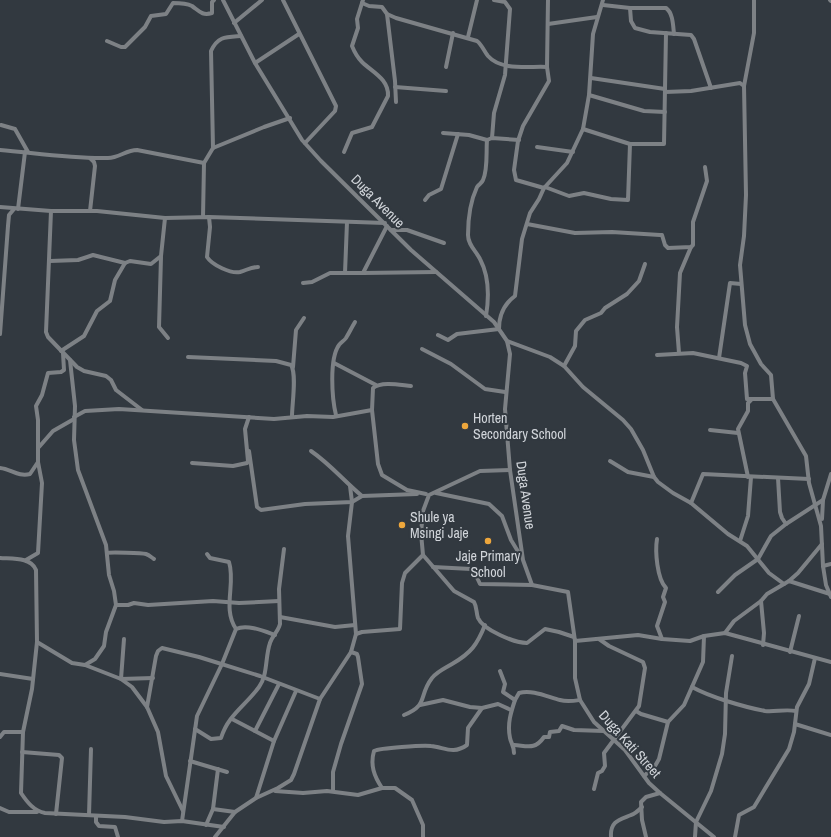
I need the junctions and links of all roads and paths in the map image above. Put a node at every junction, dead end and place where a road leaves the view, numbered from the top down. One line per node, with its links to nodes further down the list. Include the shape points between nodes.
1 (214, 0): 9 (street, via 212,13 208,14 202,14 186,4)
2 (223, 0): 15 (street, Duga Avenue)
3 (262, 0): 15 (street)
4 (283, 0): 19 (street)
5 (477, 0): 22 (street)
6 (494, 0): 25 (street, via 505,2 510,9)
7 (548, 0): 16 (street)
8 (754, 0): 29 (street, via 754,33)
9 (172, 1): 23 (street, via 166,14 151,16 145,27 125,47)
10 (362, 1): 13 (street, via 368,6 382,7); 50 (street, via 352,46 362,62 385,83 389,91 374,124 368,129 352,133)
11 (603, 2): 12 (street); 14 (street)
12 (630, 8): 18 (street, via 631,21 635,28); 20 (street, via 666,8 672,18)
13 (387, 14): 17 (street); 30 (street)
14 (597, 17): 16 (street); 28 (street, via 593,34)
15 (234, 23): 21 (street, Duga Avenue)
16 (548, 24): 27 (street)
17 (453, 33): 22 (street); 26 (street)
18 (666, 33): 20 (street); 33 (street)
19 (299, 34): 24 (street); 44 (street, via 336,106 335,111)
20 (674, 34): 31 (street, via 688,34 694,39)
21 (241, 36): 24 (street, Duga Avenue); 47 (street, via 220,38 211,51)
22 (468, 37): 25 (street, via 483,46 488,56)
23 (107, 41)
24 (255, 63): 37 (street, Duga Avenue)
25 (504, 65): 27 (street); 42 (street, via 505,76 494,113)
26 (446, 67)
27 (547, 67): 43 (street, via 549,81 523,126)
28 (590, 78): 33 (street); 34 (street)
29 (744, 86): 31 (street, via 740,83); 79 (street, via 746,195 740,265)
30 (396, 87): 32 (street); 35 (street)
31 (711, 88): 33 (street)
32 (446, 91)
33 (665, 91): 36 (street)
34 (589, 95): 36 (street, via 644,111); 39 (street)
35 (396, 102)
36 (665, 112): 45 (street, via 664,144)
37 (290, 118): 44 (street, Duga Avenue); 47 (street)
38 (1, 125): 49 (street, via 15,129)
39 (583, 129): 45 (street); 51 (street)
40 (443, 132): 41 (street)
41 (458, 134): 42 (street); 56 (street, via 441,189)
42 (490, 139): 43 (street); 81 (street, via 483,181 478,185 471,204 468,235 485,269 488,290)
43 (519, 140): 55 (street, via 514,170 516,180)
44 (305, 143): 66 (street, Duga Avenue)
45 (630, 144): 55 (street, via 628,200 611,200 584,193 569,196)
46 (537, 147): 51 (street)
47 (213, 148): 53 (street)
48 (0, 150): 49 (street)
49 (26, 152): 52 (street); 58 (street)
50 (344, 152)
51 (573, 152): 55 (street, via 567,164)
52 (90, 158): 53 (street, via 110,158 137,150); 60 (street, via 95,166)
53 (204, 163): 61 (street)
54 (705, 167): 68 (street, via 707,181 693,222 693,245)
55 (544, 187): 65 (street)
56 (425, 200)
57 (0, 206): 58 (street)
58 (16, 209): 59 (street); 77 (street, via 9,215)
59 (51, 211): 60 (street); 70 (street)
60 (90, 211): 63 (street)
61 (203, 217): 62 (street); 63 (street)
62 (209, 217): 64 (street); 73 (street, via 208,259 236,272)
63 (165, 218): 69 (street)
64 (347, 222): 66 (street); 75 (street)
65 (527, 224): 68 (street, via 575,233 662,235 668,248); 84 (street, via 522,239 515,296 507,302 502,312)
66 (388, 226): 67 (street, via 407,230); 74 (street, Duga Avenue); 76 (street)
67 (444, 244)
68 (690, 247): 91 (street, via 680,272 677,328)
69 (161, 256): 71 (street, via 152,264 130,261); 87 (street, via 159,327)
70 (50, 262): 71 (street, via 78,260 93,255); 90 (street, via 46,332)
71 (126, 264): 90 (street, via 115,280 110,301 97,311 84,336)
72 (645, 264): 97 (street, via 639,280 630,290 601,313 585,320 576,331 574,346)
73 (258, 267)
74 (437, 272): 76 (street); 81 (street, Duga Avenue)
75 (345, 273): 76 (street); 78 (street, via 330,273 312,282)
76 (363, 273)
77 (2, 280): 80 (street)
78 (303, 283)
79 (742, 284): 94 (street, via 730,283); 102 (street, via 745,325 750,344 761,364 771,375)
80 (1, 315): 85 (street)
81 (486, 316): 84 (street, Duga Avenue)
82 (304, 318): 98 (street, via 296,330)
83 (355, 322): 96 (street, via 339,345)
84 (499, 329): 86 (street, via 457,334 448,340); 88 (street, Duga Avenue)
85 (0, 334)
86 (438, 335)
87 (168, 338)
88 (507, 340): 97 (street, via 550,357); 101 (street, Duga Avenue, via 510,354)
89 (422, 350): 101 (street, via 450,364 485,389)
90 (62, 352): 95 (street); 112 (street, via 64,370 48,373 36,406)
91 (679, 353): 92 (street); 94 (street)
92 (657, 355)
93 (188, 357): 98 (street, via 276,361 288,363)
94 (719, 358): 103 (street, via 746,364 746,398)
95 (70, 360): 104 (street, via 84,371 106,376 116,390); 109 (street)
96 (334, 363): 99 (street); 106 (street, via 331,387)
97 (564, 366): 121 (street, via 583,387 631,429)
98 (293, 368): 107 (street)
99 (376, 385): 100 (street); 105 (street, via 372,392)
100 (411, 386)
101 (506, 392): 119 (street, Duga Avenue, via 504,409)
102 (774, 399): 103 (street); 124 (street, via 783,419 802,446)
103 (751, 400): 111 (street, via 748,403 748,411 739,425)
104 (142, 410): 108 (street, via 185,415); 109 (street, via 86,411)
105 (372, 410): 106 (street); 128 (street, via 382,475 407,490)
106 (336, 415): 107 (street)
107 (292, 416): 108 (street, via 274,419)
108 (249, 417): 117 (street, via 245,429 247,463 233,466)
109 (74, 418): 112 (street, via 53,430); 140 (street, via 78,470)
110 (710, 430): 111 (street)
111 (738, 433): 122 (street)
112 (39, 447): 116 (street)
113 (249, 451): 131 (street, via 257,507 261,510 305,504)
114 (311, 451): 125 (street, via 328,463)
115 (610, 461): 121 (street, via 628,472)
116 (38, 462): 118 (street, via 30,474 25,475); 146 (street, via 42,483 38,550)
117 (192, 463)
118 (0, 468)
119 (510, 470): 127 (street, via 480,471); 147 (street, Duga Avenue)
120 (831, 474): 126 (street)
121 (654, 477): 132 (street, via 673,493)
122 (749, 477): 123 (street); 132 (street, via 702,474); 137 (street, via 748,516)
123 (778, 478): 124 (street); 134 (street, via 780,512)
124 (809, 479): 133 (street)
125 (350, 486): 129 (street); 131 (street)
126 (829, 490): 130 (street)
127 (435, 493): 128 (street); 147 (street, via 489,504 502,516 511,540)
128 (428, 495): 129 (street); 142 (street, via 423,511 421,533)
129 (362, 496): 131 (street)
130 (823, 500): 133 (street); 135 (street)
131 (352, 502): 161 (street, via 348,536)
132 (691, 503): 137 (street)
133 (817, 505): 134 (street); 135 (street)
134 (786, 524): 145 (street, via 771,536)
135 (821, 526): 138 (street)
136 (657, 539): 171 (street, via 660,579 666,588 663,597 665,602 657,626)
137 (740, 541): 145 (street)
138 (822, 544): 149 (street); 151 (street, via 798,573)
139 (284, 549): 155 (street)
140 (107, 553): 144 (street, via 144,553); 158 (street, via 108,575)
141 (207, 554): 157 (street, via 210,558 229,562 232,578)
142 (423, 555): 150 (street); 165 (street, via 405,573 402,583 400,629)
143 (0, 558): 146 (street)
144 (154, 559)
145 (758, 559): 151 (street, via 769,573); 153 (street)
146 (25, 560): 172 (street, via 34,564 36,570)
147 (523, 560): 152 (street, Duga Avenue)
148 (831, 564): 149 (street)
149 (823, 566): 154 (street, via 826,585)
150 (433, 567): 152 (street, via 472,569 480,584); 162 (street, via 454,591 474,602 478,619)
151 (786, 582): 154 (street); 156 (street)
152 (532, 584): 170 (street, via 568,592)
153 (718, 592)
154 (831, 595)
155 (279, 601): 157 (street); 160 (street)
156 (761, 601): 164 (street, via 734,621); 173 (street)
157 (229, 603): 158 (street, via 213,601); 163 (street, via 230,621)
158 (116, 605): 180 (street, via 106,632 104,646 95,658)
159 (799, 616): 175 (street)
160 (280, 617): 161 (street, via 335,627); 166 (street, via 279,630)
161 (355, 625): 165 (street)
162 (484, 625): 170 (street, via 519,643 527,644 545,629); 194 (street, via 478,643 432,678)
163 (236, 629): 166 (street, via 257,629); 179 (street)
164 (724, 633): 167 (street); 173 (street)
165 (356, 634): 174 (street)
166 (275, 635): 184 (street, via 269,644)
167 (704, 636): 171 (street, via 690,641); 188 (street, via 703,662)
168 (598, 638): 170 (street); 171 (street, via 638,635); 198 (street, via 643,662 645,668)
169 (124, 639): 186 (street)
170 (575, 639): 193 (street, Duga Kati Street, via 575,678)
171 (662, 639)
172 (37, 642): 180 (street, via 72,663); 185 (street)
173 (763, 645): 175 (street)
174 (351, 652): 190 (street); 223 (street, via 357,654 362,684 333,772)
175 (790, 652): 177 (street)
176 (732, 656): 191 (street)
177 (815, 658): 178 (street); 199 (street, via 809,684)
178 (831, 661)
179 (222, 664): 183 (street, via 162,648 156,656); 184 (street); 204 (street, via 197,716)
180 (84, 665): 186 (street)
181 (500, 671): 192 (street, via 505,684 503,692)
182 (0, 674): 185 (street)
183 (152, 678): 186 (street); 195 (street)
184 (264, 678): 187 (street); 201 (street, via 258,688 235,711)
185 (33, 679): 207 (street)
186 (121, 679): 195 (street, via 132,687)
187 (279, 684): 189 (street); 205 (street)
188 (692, 687): 191 (street, via 702,693); 202 (street, via 684,705)
189 (296, 691): 190 (street); 211 (street)
190 (320, 699): 222 (street, via 294,774)
191 (726, 699): 199 (street, via 766,711); 236 (street, via 725,734 720,765)
192 (516, 700): 193 (street, via 519,693 523,692 562,701); 197 (street)
193 (580, 700): 206 (street, Duga Kati Street, via 594,722)
194 (420, 705): 196 (street, via 443,700); 200 (street)
195 (147, 707): 229 (street, via 158,732 166,776)
196 (482, 708): 197 (street, via 498,704); 220 (street, via 468,728 467,745 463,748 445,750 430,746 386,748 374,752 372,770)
197 (511, 710): 212 (street, via 510,738)
198 (636, 711): 202 (street); 210 (street)
199 (796, 711): 203 (street)
200 (404, 715)
201 (232, 719): 204 (street, via 221,738 217,740); 205 (street)
202 (668, 722): 219 (street, via 659,759)
203 (795, 724): 208 (street); 246 (street, via 789,749 778,769 754,807 739,815)
204 (195, 729): 216 (street)
205 (255, 731): 211 (street)
206 (604, 731): 210 (street, Duga Kati Street); 212 (street, via 574,730 562,726 559,732 550,732 549,737 544,737 538,745)
207 (23, 732): 209 (street, via 4,732); 214 (street)
208 (831, 735)
209 (0, 737)
210 (613, 739): 219 (street, Duga Kati Street); 221 (street, via 604,753 605,766 598,773)
211 (274, 741): 225 (street)
212 (514, 745): 215 (street)
213 (90, 749): 233 (street)
214 (22, 752): 230 (street, via 21,793); 232 (street, via 58,755 62,758)
215 (514, 753)
216 (190, 761): 217 (street); 229 (street)
217 (218, 770): 218 (street); 228 (street)
218 (227, 772)
219 (644, 776): 224 (street, Duga Kati Street)
220 (382, 788): 223 (street, via 358,795); 241 (street, via 396,788 412,800 423,825)
221 (594, 789)
222 (274, 791): 223 (street); 225 (street)
223 (333, 791)
224 (660, 793): 226 (street, via 646,797 641,802); 236 (street, Duga Kati Street)
225 (256, 798): 231 (street)
226 (642, 807): 242 (street, via 614,824); 243 (street)
227 (0, 808): 230 (street, via 9,812)
228 (213, 809): 231 (street); 237 (street)
229 (183, 811): 235 (street)
230 (37, 812): 232 (street)
231 (235, 812): 238 (street)
232 (56, 814): 233 (street)
233 (89, 815): 234 (street)
234 (96, 816): 235 (street, via 164,822); 239 (street, via 98,826 115,827)
235 (182, 821): 237 (street)
236 (696, 822): 244 (street); 245 (street, Duga Kati Street)
237 (206, 825): 238 (street)
238 (224, 827): 240 (street)
239 (118, 837)
240 (215, 837)
241 (423, 837)
242 (611, 837)
243 (646, 837)
244 (695, 837)
245 (714, 837)
246 (735, 837)

